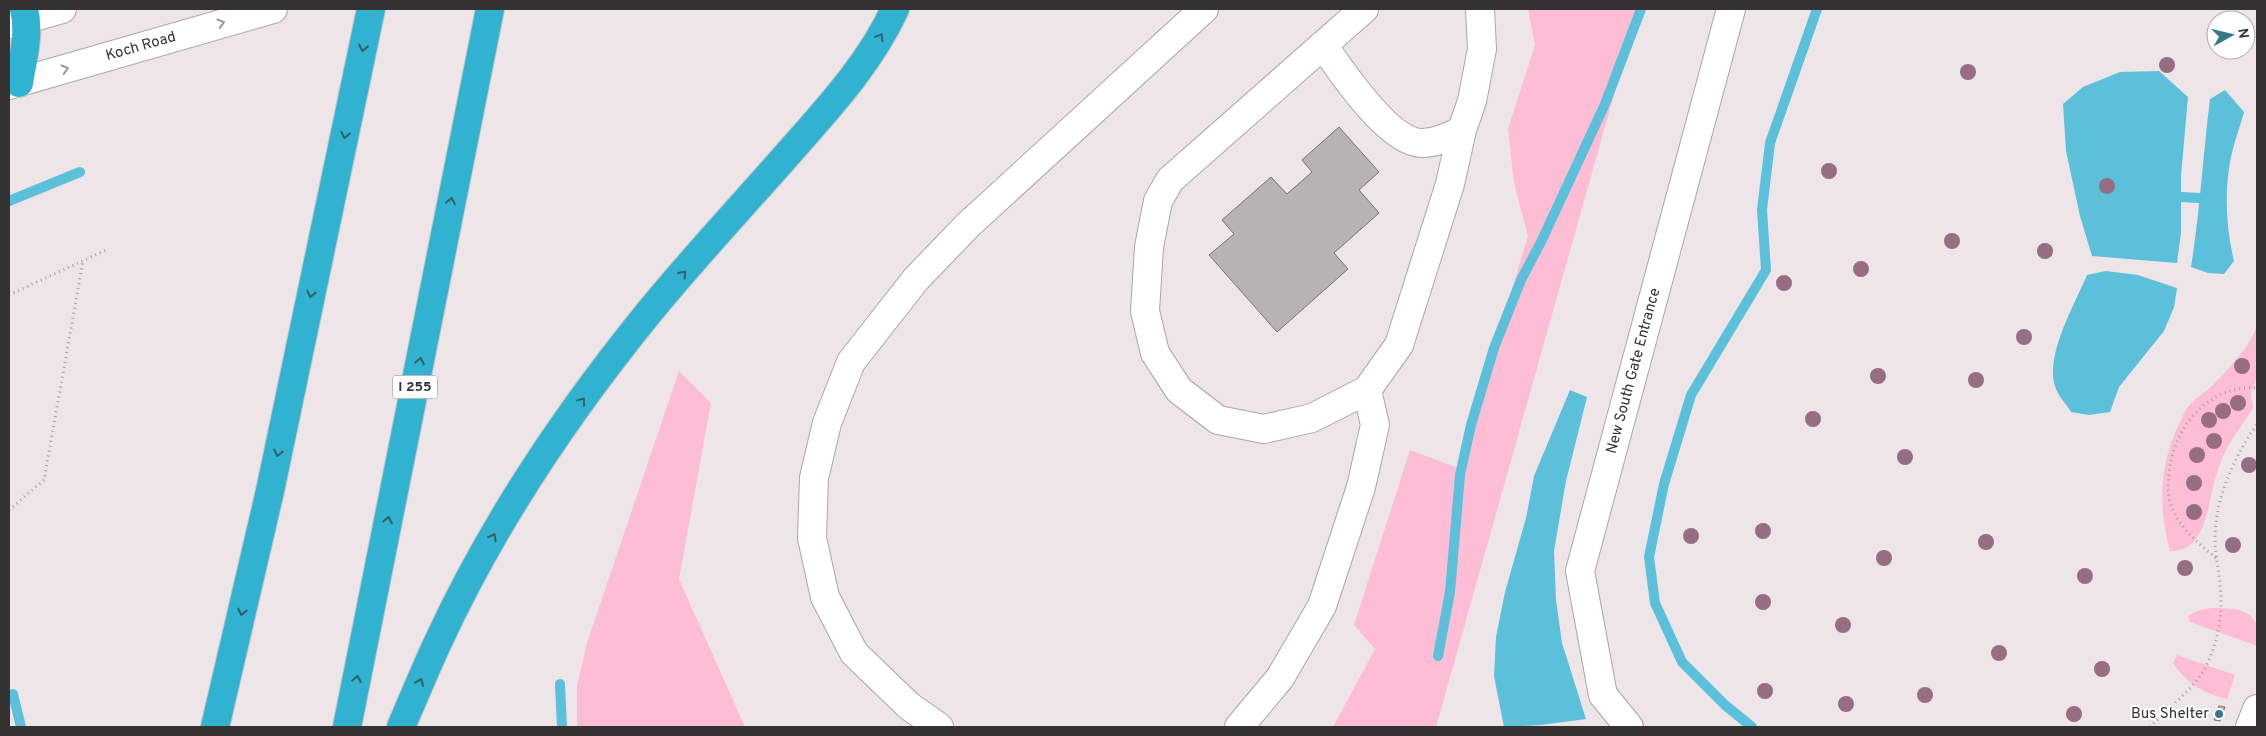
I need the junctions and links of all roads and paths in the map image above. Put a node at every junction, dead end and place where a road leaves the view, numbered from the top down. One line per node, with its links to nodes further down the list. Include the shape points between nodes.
1 (62, 9): 10 (street)
2 (272, 9): 12 (street, Koch Road, one-way to 2)
3 (371, 9): 23 (highway, one-way to 23, via 272,481)
4 (490, 9): 24 (highway, I 255, one-way to 4)
5 (895, 9): 25 (highway, one-way to 5, via 438,641 472,575 555,437 647,316 864,64)
6 (1204, 9): 26 (street, via 1082,118 968,225 916,279 851,362 827,423 814,478 812,538 825,598 854,653 910,706)
7 (1364, 9): 11 (street)
8 (1480, 9): 13 (street, via 1482,49 1472,101)
9 (1731, 9): 28 (street, New South Gate Entrance, via 1580,571 1604,695)
10 (19, 17): 12 (highway, via 25,44)
11 (1323, 45): 13 (street, via 1353,87 1400,135 1421,143); 18 (street, via 1170,180 1158,201 1149,247 1145,311 1155,353 1179,390 1218,420 1264,429 1312,418)
12 (12, 80)
13 (1462, 130): 18 (street, via 1450,184 1400,345)
14 (106, 250): 15 (path)
15 (83, 260): 16 (path); 20 (path, via 44,480)
16 (9, 295)
17 (2257, 388): 21 (path, via 2226,392 2208,402 2190,418 2173,452 2168,486 2172,509 2192,539)
18 (1367, 390): 27 (street, via 1375,425 1361,487 1322,606 1280,678)
19 (2257, 424): 21 (path, via 2223,489 2215,538)
20 (9, 510)
21 (2216, 558): 29 (path, via 2220,625 2206,665 2198,679)
22 (2257, 709): 30 (street)
23 (215, 727)
24 (347, 727)
25 (401, 727)
26 (939, 727)
27 (1239, 727)
28 (1629, 727)
29 (2150, 727)
30 (2250, 727)

